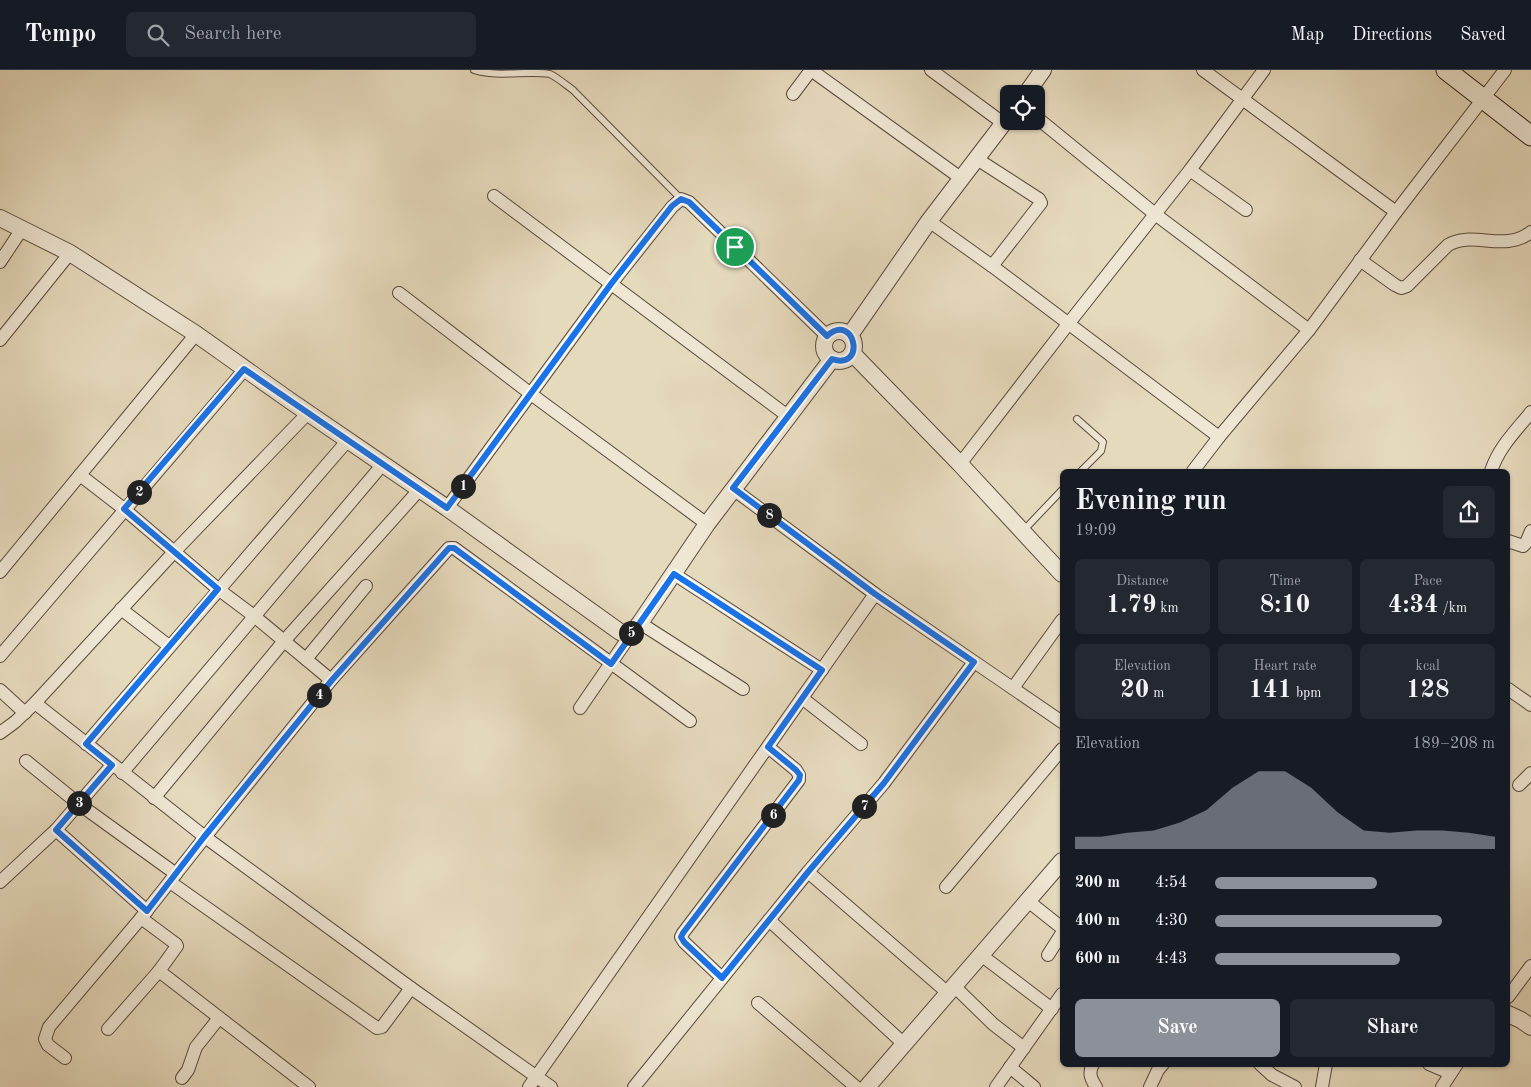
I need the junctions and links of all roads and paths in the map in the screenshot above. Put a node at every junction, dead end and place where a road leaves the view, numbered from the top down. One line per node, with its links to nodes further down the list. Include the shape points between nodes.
1 (474, 70): 21 (lane, via 533,71 549,74 562,82)
2 (811, 70): 10 (street); 19 (street)
3 (931, 70): 13 (street)
4 (1043, 70): 9 (street)
5 (1203, 70): 12 (street)
6 (1264, 70): 12 (street)
7 (1446, 70): 11 (main road)
8 (1505, 70): 11 (street)
9 (1032, 85)
10 (793, 94)
11 (1483, 98): 16 (main road); 23 (street)
12 (1242, 99): 18 (street); 23 (street)
13 (1000, 115)
14 (1045, 123): 24 (street)
15 (1000, 127): 17 (street)
16 (1531, 136)
17 (977, 159): 19 (street); 32 (street, via 1041,203)
18 (1190, 170): 22 (street); 24 (street)
19 (962, 179): 26 (street)
20 (494, 196): 33 (street)
21 (681, 199): 33 (street); 39 (street, via 689,202)
22 (1246, 210)
23 (1396, 212): 30 (street)
24 (1156, 214): 35 (street); 36 (street)
25 (0, 218): 27 (street)
26 (929, 221): 32 (street); 38 (street)
27 (22, 229): 29 (street); 31 (street)
28 (1531, 232): 30 (street, via 1513,241 1454,241 1401,288)
29 (70, 253): 37 (street); 40 (street)
30 (1360, 260): 36 (street)
31 (0, 262)
32 (992, 266): 35 (street)
33 (611, 284): 44 (street); 47 (street)
34 (399, 293): 44 (street)
35 (1069, 323): 49 (street); 52 (street)
36 (1309, 330): 49 (street)
37 (196, 334): 43 (street); 56 (street)
38 (850, 335): 39 (street, via 836,331); 41 (street, via 854,344)
39 (827, 336): 42 (street, via 825,351)
40 (0, 340)
41 (852, 354): 42 (street, via 845,360); 52 (street)
42 (832, 359): 47 (street)
43 (244, 369): 46 (street); 61 (street)
44 (531, 394): 60 (street); 62 (street)
45 (1531, 412): 55 (street, via 1502,446)
46 (308, 413): 50 (street); 67 (street)
47 (789, 417): 57 (street)
48 (1077, 419): 53 (lane, via 1103,442 1101,451)
49 (1219, 437): 54 (street)
50 (348, 440): 51 (street); 72 (street)
51 (383, 464): 58 (street); 75 (street)
52 (960, 464): 64 (street)
53 (1083, 469)
54 (1195, 469)
55 (1492, 469)
56 (80, 475): 61 (street); 68 (street)
57 (733, 488): 62 (street); 73 (street)
58 (420, 489): 60 (street); 78 (street)
59 (1060, 492): 64 (lane)
60 (447, 508): 77 (street, via 620,632 626,634)
61 (124, 509): 67 (street); 80 (street)
62 (707, 524): 70 (street)
63 (1531, 531): 66 (street)
64 (1023, 532): 69 (street)
65 (1510, 542): 66 (street)
66 (1527, 549)
67 (174, 552): 72 (street); 74 (street)
68 (0, 572)
69 (1060, 572)
70 (674, 574): 77 (street); 84 (street)
71 (366, 586): 81 (street)
72 (218, 589): 75 (street); 79 (street)
73 (875, 594): 82 (street); 84 (street)
74 (121, 609): 79 (street); 91 (street)
75 (254, 616): 78 (street); 103 (street)
76 (1060, 623): 87 (street)
77 (635, 628): 83 (street); 86 (street)
78 (284, 641): 81 (street); 106 (street)
79 (169, 646): 98 (street)
80 (0, 656)
81 (306, 659): 85 (street)
82 (974, 662): 87 (street); 111 (street, via 884,783)
83 (611, 664): 85 (street, via 452,548 446,550); 93 (street); 95 (street)
84 (822, 670): 90 (street)
85 (332, 680): 109 (street)
86 (743, 688)
87 (1013, 688): 96 (street)
88 (0, 690): 94 (street)
89 (1510, 690): 92 (street)
90 (802, 698): 99 (street); 100 (street)
91 (35, 703): 94 (street); 98 (street)
92 (1531, 706)
93 (580, 708)
94 (25, 713): 97 (street)
95 (690, 721)
96 (1060, 721)
97 (0, 733)
98 (86, 744): 103 (street)
99 (861, 744)
100 (768, 747): 124 (street, via 796,770 799,780 681,937); 145 (street)
101 (1060, 751): 114 (street)
102 (26, 761): 107 (street)
103 (117, 769): 106 (street); 107 (street)
104 (1531, 773): 105 (street)
105 (1519, 785)
106 (154, 798): 109 (street)
107 (78, 804): 108 (street); 112 (street)
108 (56, 830): 113 (street); 116 (street)
109 (204, 837): 112 (street); 125 (street)
110 (1060, 863): 115 (street)
111 (808, 872): 117 (street); 126 (street)
112 (173, 878): 116 (street); 125 (street, via 377,1028 382,1028)
113 (0, 882)
114 (946, 887)
115 (1028, 901): 118 (street); 120 (street)
116 (144, 915): 123 (street, via 177,945); 137 (street, via 49,1027 45,1038 48,1045)
117 (769, 920): 124 (street); 135 (street)
118 (1060, 926)
119 (1060, 936): 121 (street)
120 (981, 955): 126 (street); 130 (street)
121 (1048, 955)
122 (1531, 966): 127 (street)
123 (158, 971): 132 (street); 134 (street)
124 (722, 978): 148 (street)
125 (411, 988): 145 (street)
126 (951, 990): 135 (street); 136 (street)
127 (1510, 994)
128 (1060, 997): 130 (street)
129 (758, 1003): 149 (street)
130 (1052, 1008): 136 (street)
131 (1510, 1015): 133 (street)
132 (219, 1018): 144 (street, via 197,1045); 146 (street)
133 (1529, 1020)
134 (108, 1029)
135 (904, 1044): 150 (street)
136 (1024, 1048): 138 (street)
137 (65, 1058)
138 (1010, 1067): 151 (street); 152 (street)
139 (1092, 1067): 153 (street, via 1091,1079)
140 (1160, 1067): 154 (street)
141 (1263, 1067): 155 (street)
142 (1325, 1067): 156 (street)
143 (1453, 1068): 157 (street)
144 (182, 1078)
145 (532, 1082): 147 (street)
146 (308, 1087)
147 (551, 1087)
148 (634, 1087)
149 (856, 1087)
150 (867, 1087)
151 (996, 1087)
152 (1034, 1087)
153 (1096, 1087)
154 (1150, 1087)
155 (1295, 1087)
156 (1322, 1087)
157 (1442, 1087)

